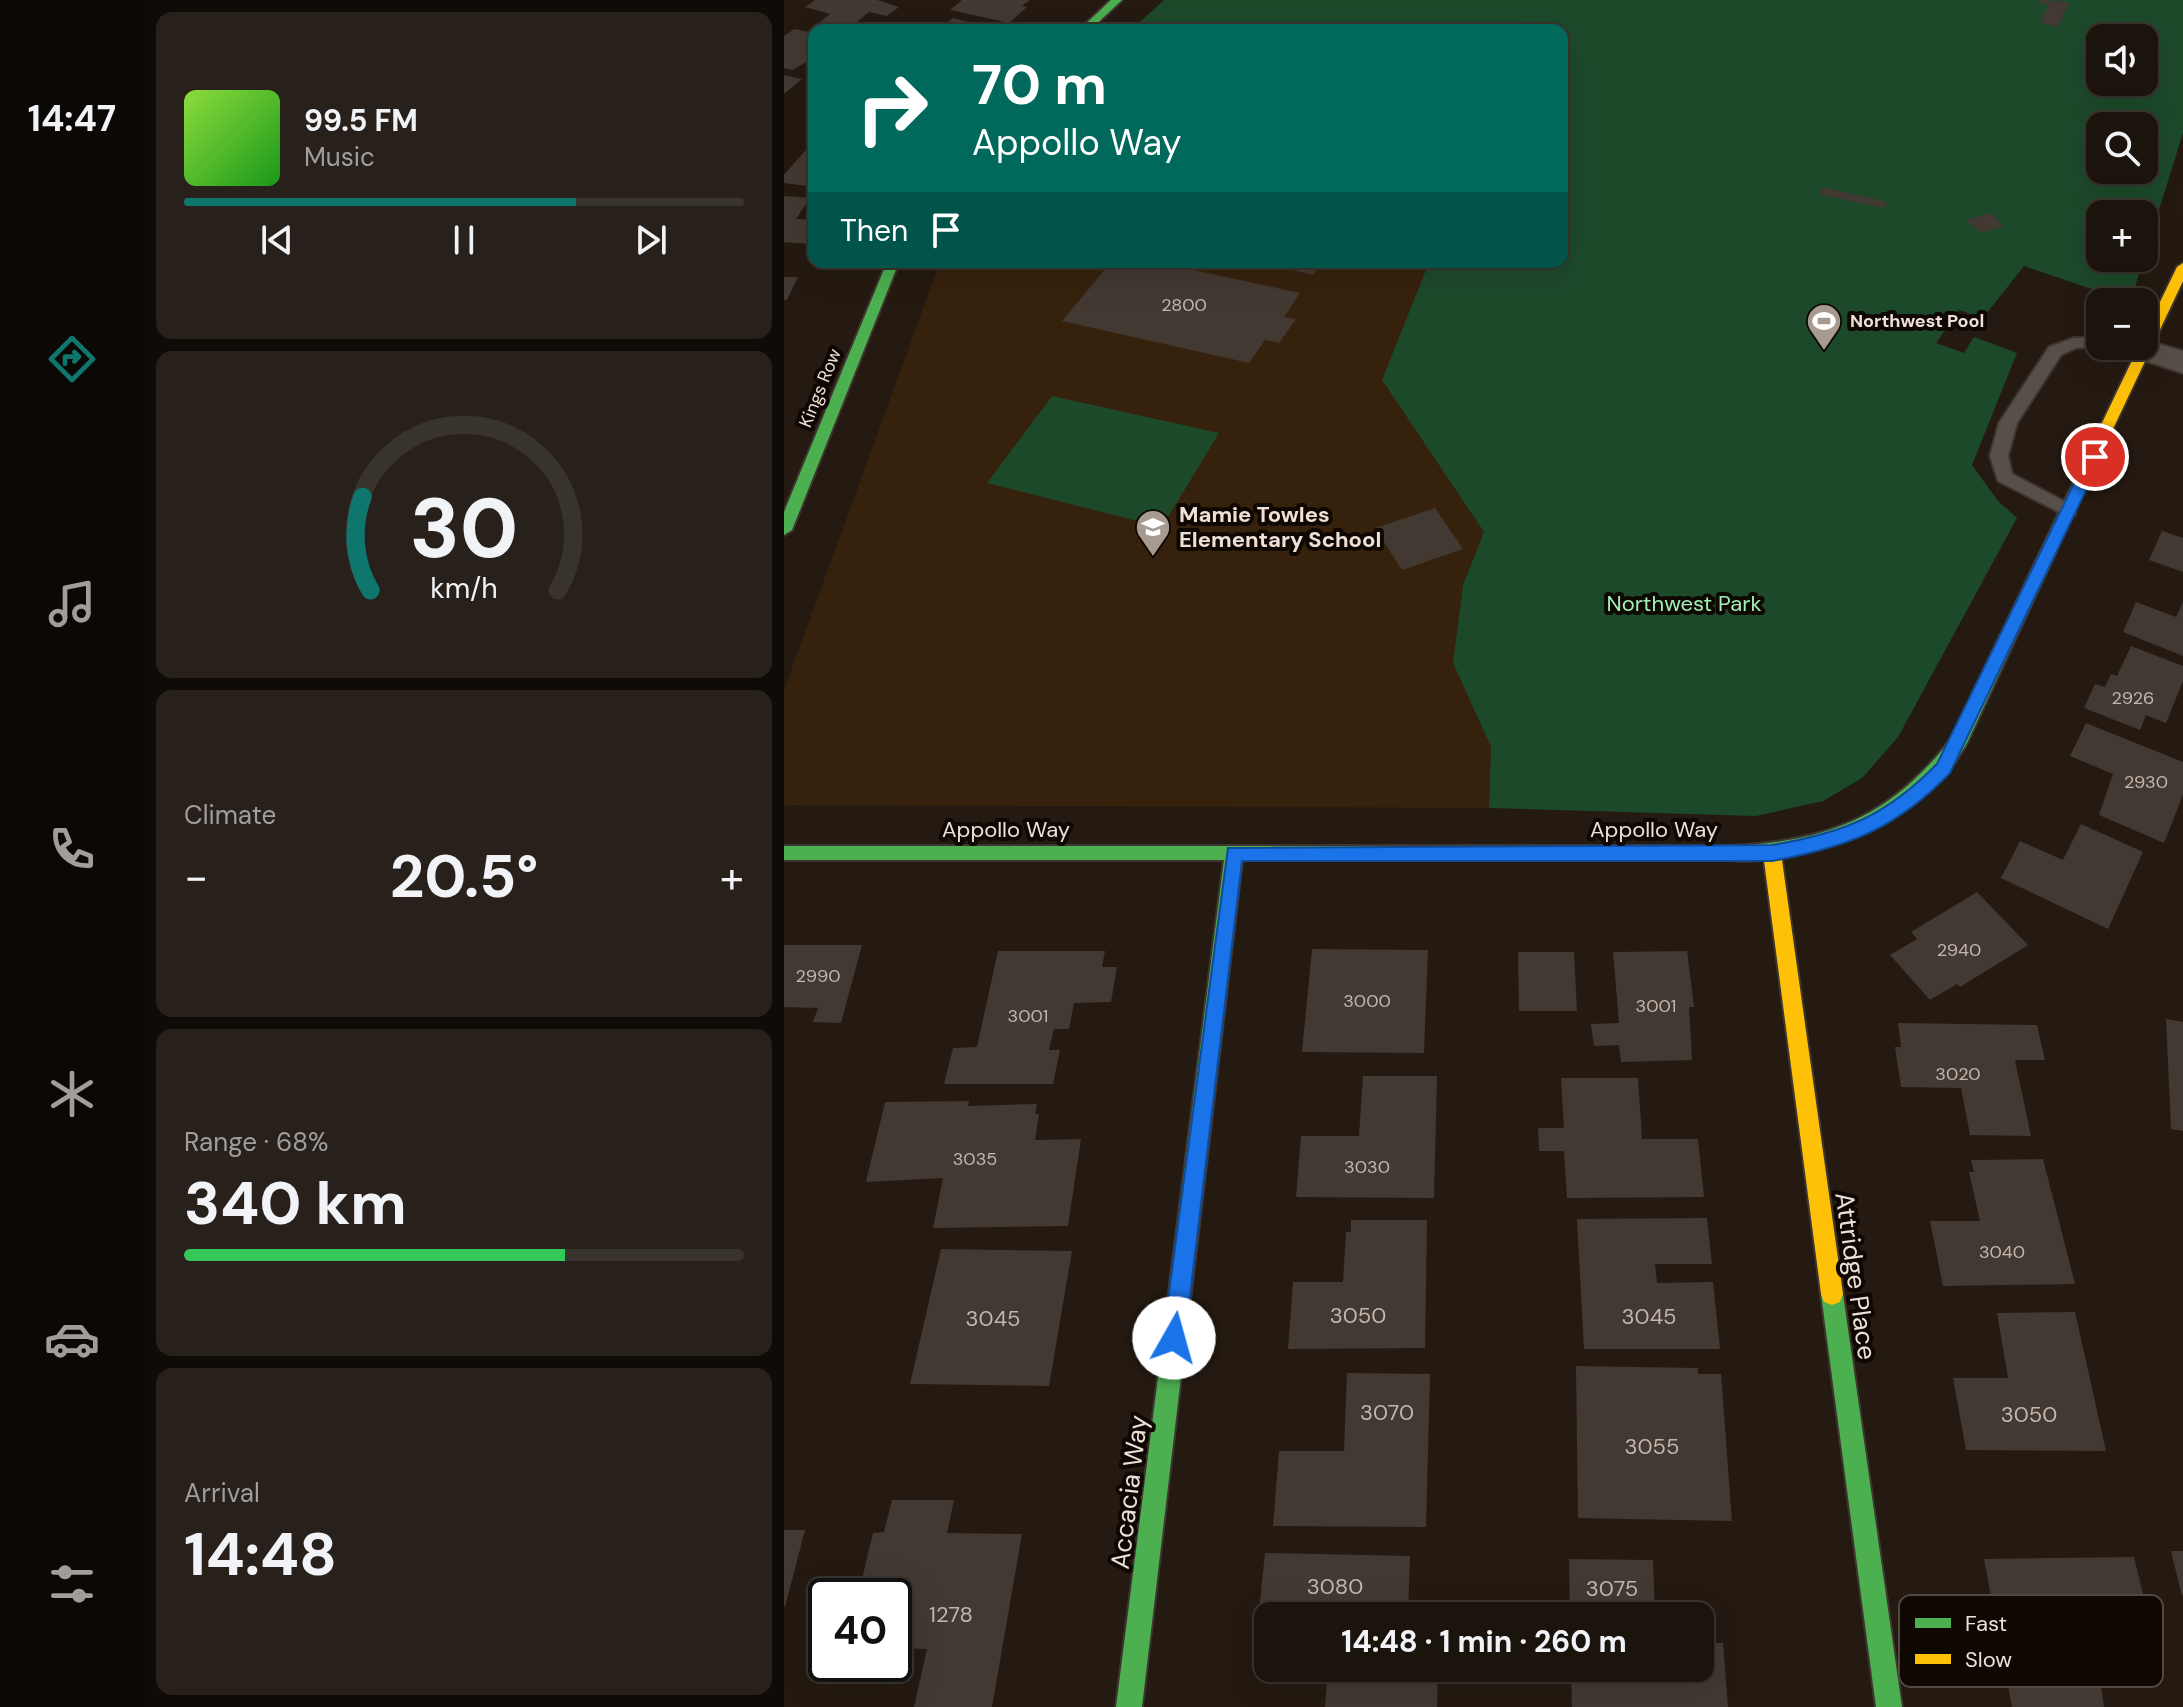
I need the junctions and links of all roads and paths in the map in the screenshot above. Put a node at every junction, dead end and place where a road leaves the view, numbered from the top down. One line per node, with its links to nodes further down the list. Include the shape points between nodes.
1 (1117, 0): 2 (street)
2 (1091, 24)
3 (2183, 267): 5 (street, Appollo Way)
4 (891, 268): 11 (street, Kings Row)
5 (2158, 308)
6 (2086, 343): 10 (lane, via 2055,351 2008,423 1999,456 2004,477)
7 (2158, 355): 9 (street)
8 (2129, 360): 10 (street, Appollo Way)
9 (2183, 362)
10 (2069, 511): 13 (street, Appollo Way, via 1944,768 1913,799 1871,826 1824,844)
11 (784, 530)
12 (784, 853): 14 (street, Appollo Way)
13 (1772, 853): 14 (street, Appollo Way); 16 (street, Attridge Place)
14 (1234, 854): 15 (street, Accacia Way)
15 (1129, 1707)
16 (1889, 1707)

